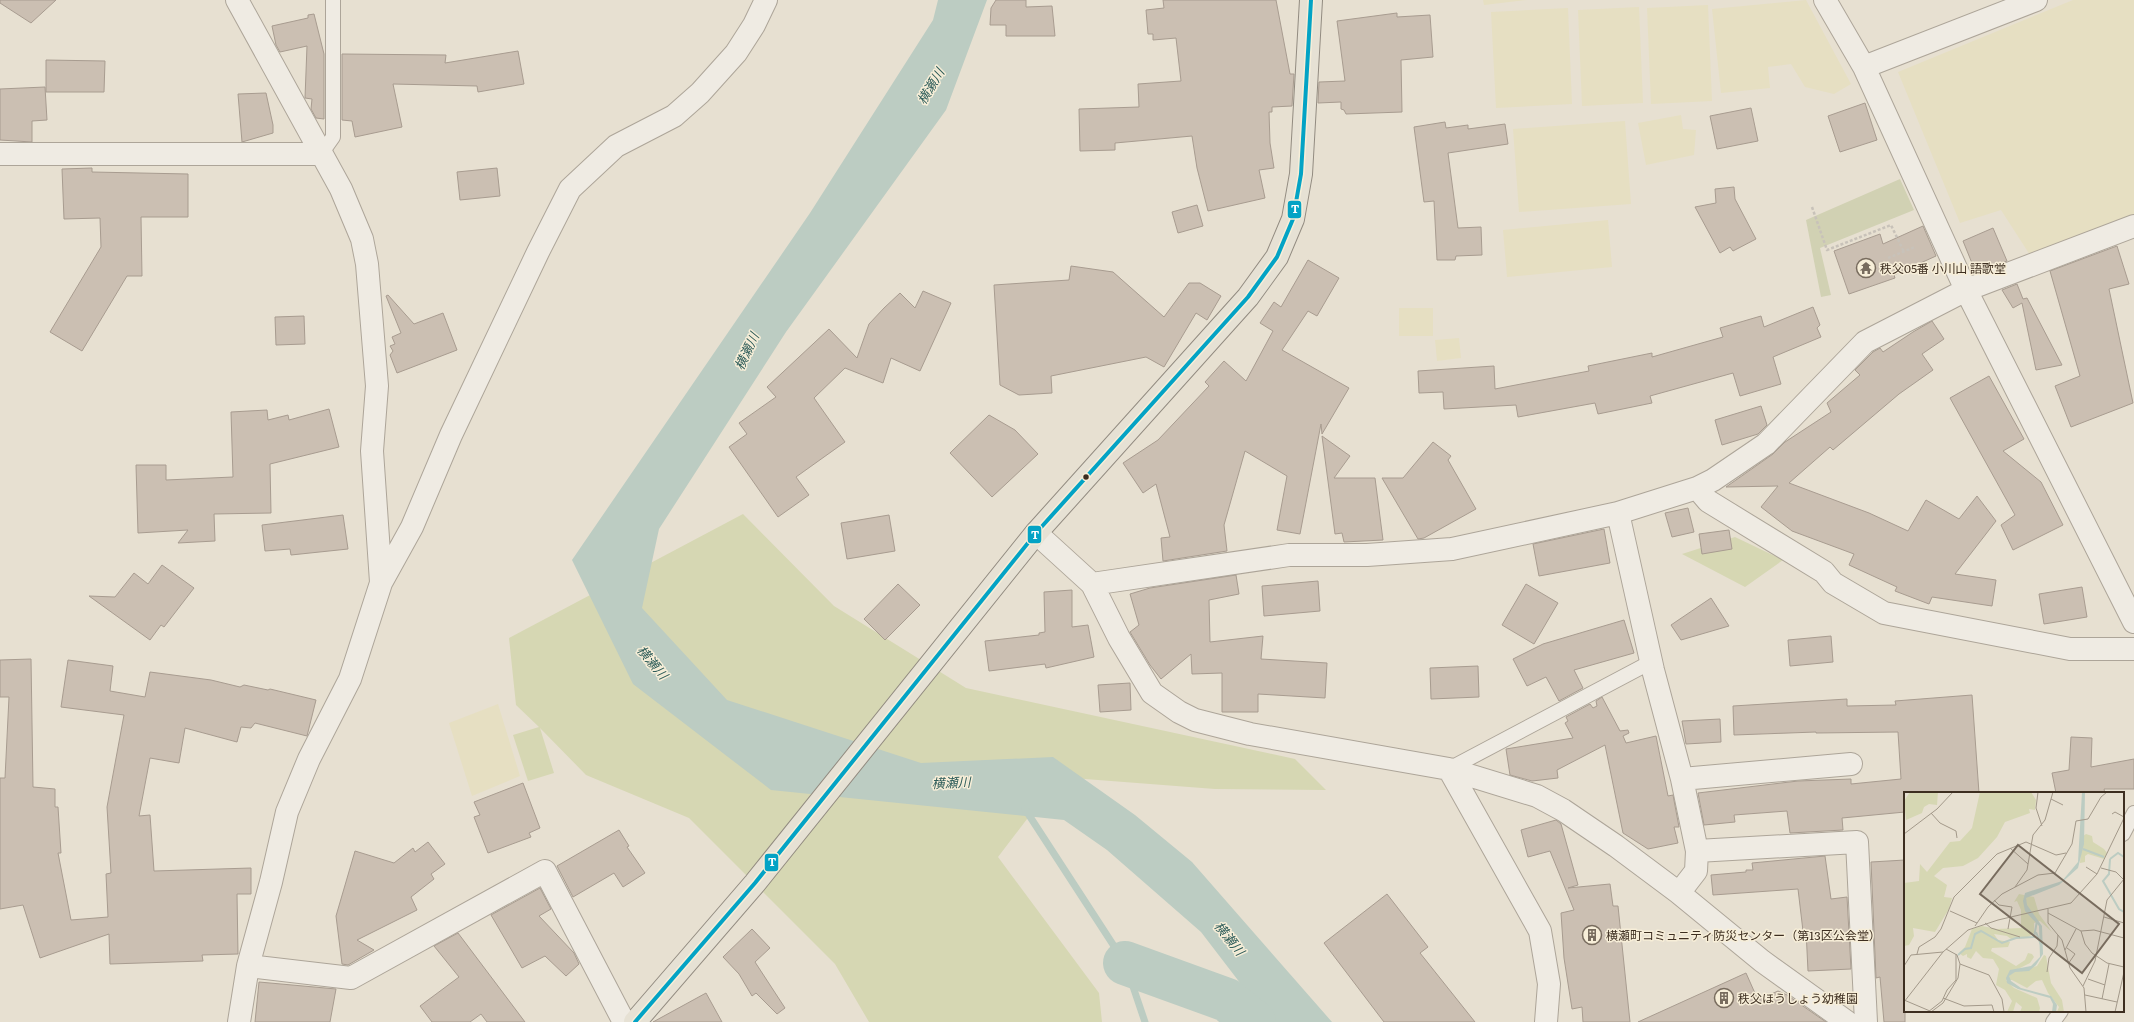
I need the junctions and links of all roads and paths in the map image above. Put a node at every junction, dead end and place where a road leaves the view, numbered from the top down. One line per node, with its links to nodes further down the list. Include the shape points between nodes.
1 (237, 0): 9 (street)
2 (333, 0): 9 (lane, via 333,137)
3 (766, 0): 19 (street, via 736,53 700,93 674,116 616,146 570,189 451,435 412,527)
4 (1310, 0): 18 (main road, via 1301,174 1293,219 1277,257 1248,298)
5 (1825, 0): 7 (street)
6 (2036, 0): 7 (street)
7 (1864, 67): 15 (street)
8 (0, 154): 9 (street)
9 (321, 154): 19 (street, via 362,239 367,264 377,386 372,451)
10 (1812, 207): 13 (path, via 1827,250 1891,225)
11 (2134, 226): 15 (street)
12 (1915, 247): 13 (path)
13 (1904, 252): 14 (path)
14 (1888, 258)
15 (1966, 290): 16 (street, via 1865,342 1766,444); 21 (street)
16 (1697, 488): 17 (street); 22 (street, via 1708,501 1824,572 1833,584 1884,613 2070,649)
17 (1618, 513): 20 (street, via 1452,549 1367,555 1288,555); 23 (street)
18 (1036, 533): 20 (street); 35 (main road, via 755,883)
19 (381, 583): 31 (street, via 350,679 309,759 287,812)
20 (1092, 584): 25 (street, via 1119,638 1152,693 1179,712 1195,720 1250,734)
21 (2134, 622)
22 (2134, 649)
23 (1651, 662): 25 (lane); 26 (street)
24 (1851, 764): 26 (street)
25 (1449, 769): 30 (street, via 1537,796 1563,810); 36 (street, via 1540,931 1549,984)
26 (1682, 778): 29 (street)
27 (2134, 813): 28 (lane)
28 (2124, 832)
29 (1697, 851): 30 (street, via 1696,871); 38 (street, via 1857,842)
30 (1679, 893): 37 (street, via 1762,960)
31 (248, 966): 33 (street); 34 (street, via 351,978 545,871)
32 (2060, 1012): 39 (lane)
33 (239, 1022)
34 (624, 1022)
35 (635, 1022)
36 (1546, 1022)
37 (1847, 1022)
38 (1866, 1022)
39 (2053, 1022)

